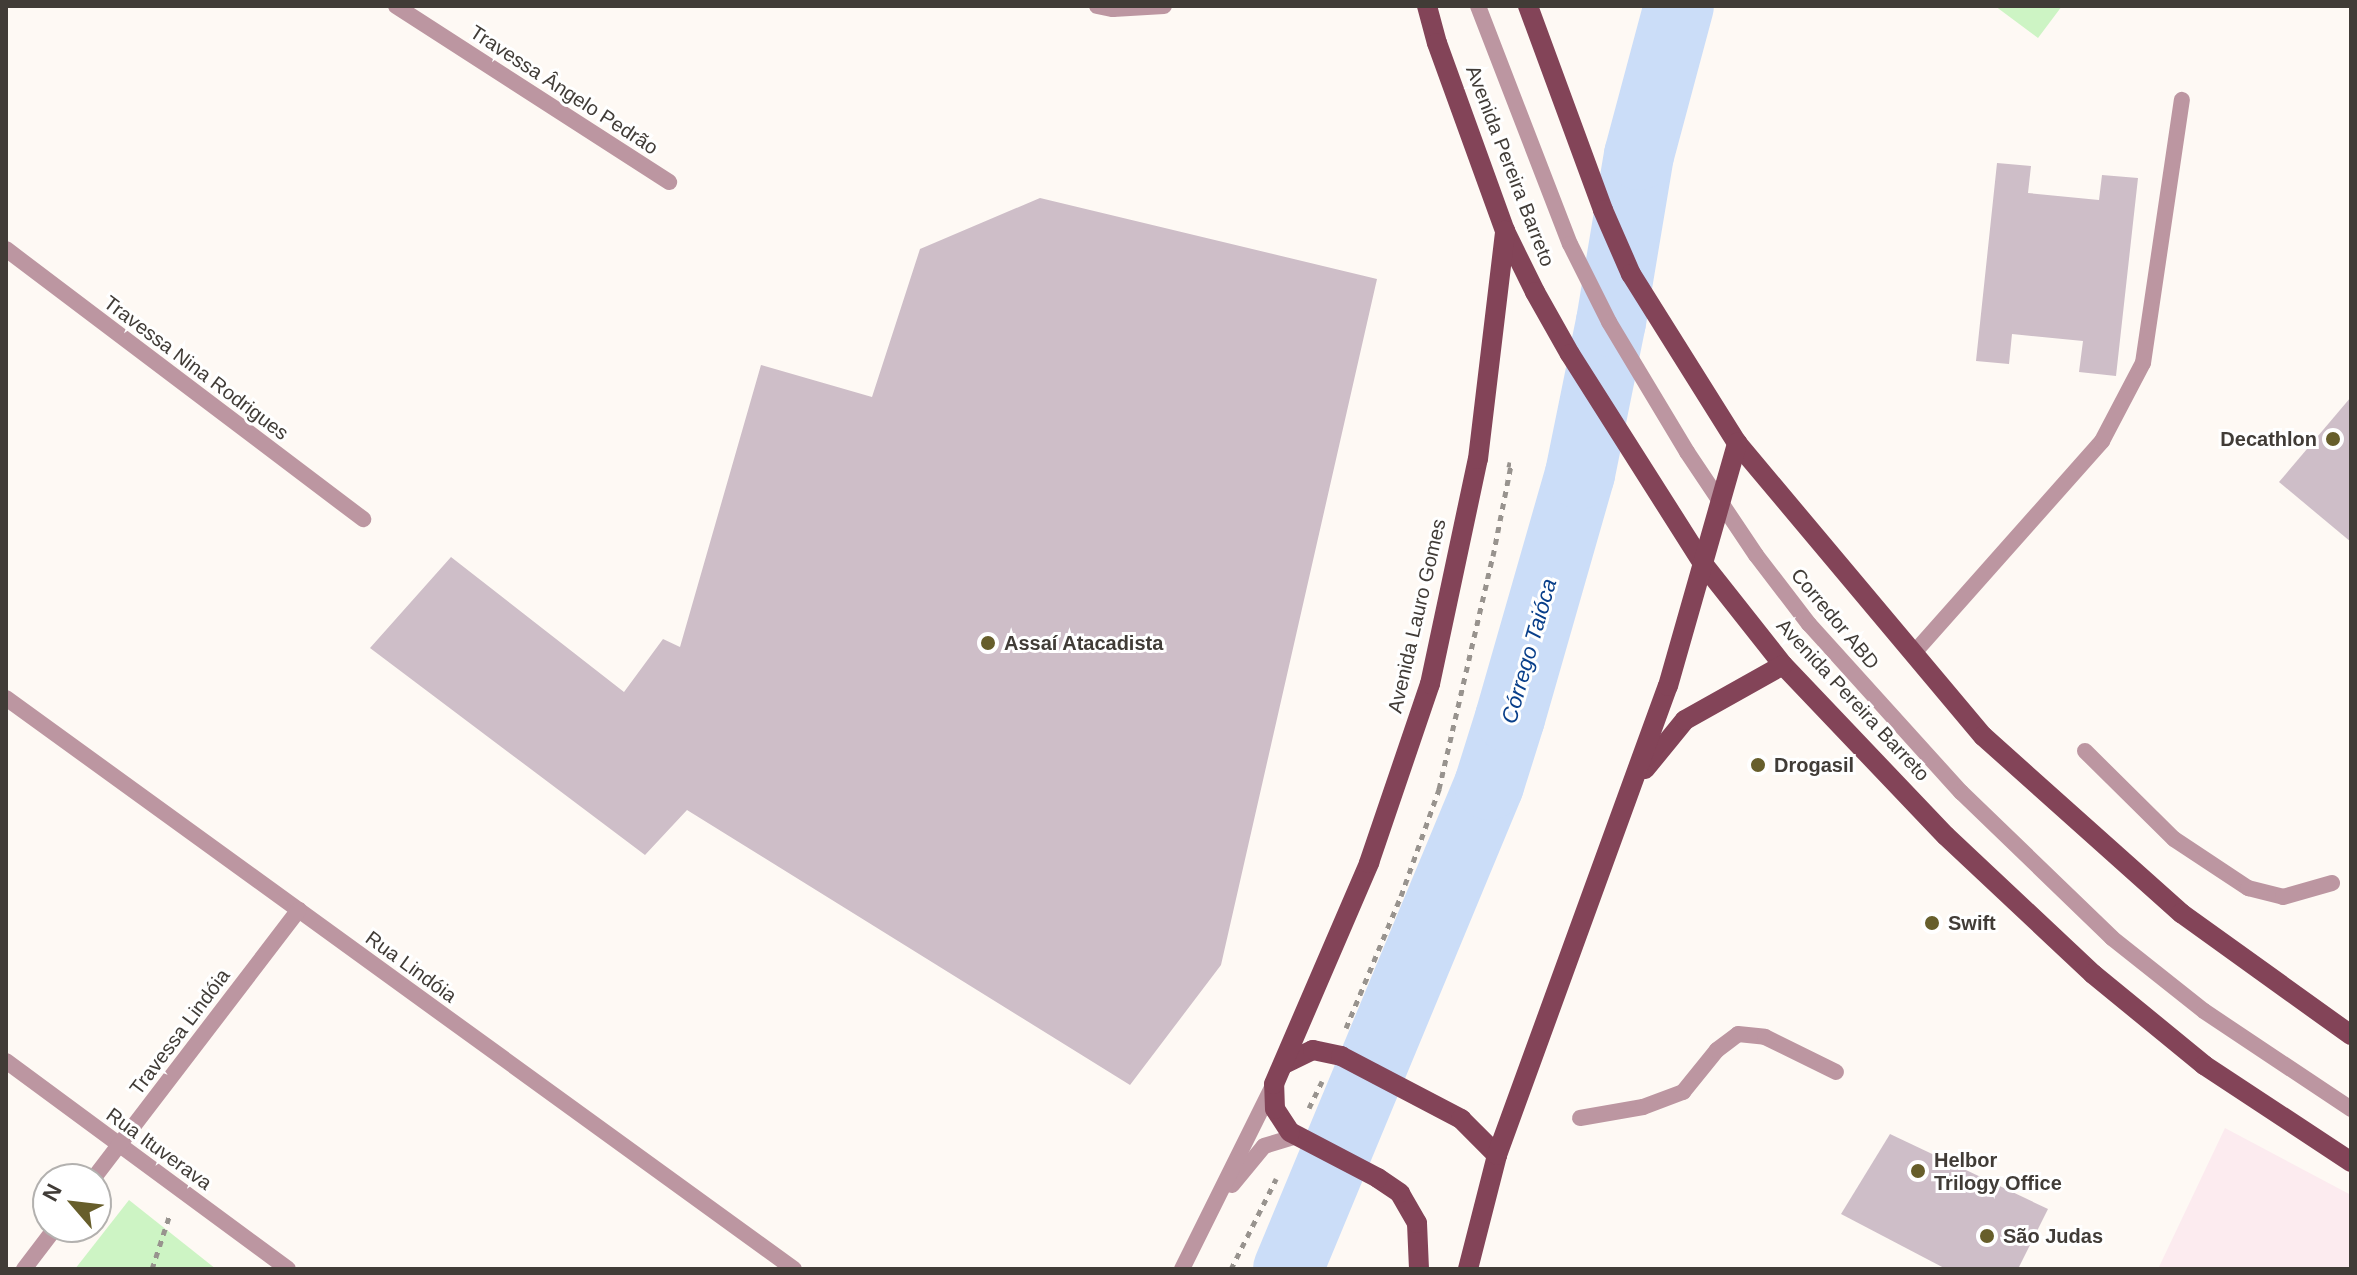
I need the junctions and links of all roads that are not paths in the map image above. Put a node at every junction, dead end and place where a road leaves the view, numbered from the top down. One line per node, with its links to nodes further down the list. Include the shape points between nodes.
1 (396, 6): 8 (street, Travessa Ângelo Pedrão)
2 (1097, 6): 3 (street)
3 (1164, 6)
4 (1427, 6): 9 (main road, Avenida Pereira Barreto)
5 (1478, 6): 12 (street, Corredor ABD, via 1570,244 1609,322)
6 (1528, 6): 11 (main road, via 1631,274)
7 (2182, 100): 15 (street, via 2143,363 2102,441)
8 (669, 182)
9 (1505, 231): 14 (main road, Avenida Pereira Barreto, via 1570,354); 24 (main road, Avenida Lauro Gomes, via 1478,459 1430,684 1369,863)
10 (6, 249): 13 (street, Travessa Nina Rodrigues)
11 (1737, 443): 12 (main road); 15 (main road)
12 (1720, 502): 14 (main road); 27 (street, Corredor ABD, via 1809,624 1961,792 2112,938 2204,1011)
13 (363, 519)
14 (1704, 565): 16 (main road, Avenida Pereira Barreto); 19 (main road)
15 (1913, 654): 22 (main road, via 1983,736 2181,913)
16 (1783, 665): 19 (main road, via 1685,720); 32 (main road, Avenida Pereira Barreto, via 1946,836 2093,974 2204,1065)
17 (6, 698): 21 (street, Rua Lindóia)
18 (2085, 751): 20 (street, via 2174,839 2248,888 2283,897)
19 (1635, 782): 31 (main road)
20 (2332, 883)
21 (299, 910): 30 (street, Travessa Lindóia); 38 (street, Rua Lindóia)
22 (2351, 1035)
23 (6, 1061): 30 (street, Rua Ituverava)
24 (1284, 1064): 26 (main road, Avenida Lauro Gomes); 31 (main road, via 1313,1050 1351,1061 1476,1130)
25 (1836, 1072): 28 (street, via 1765,1037 1738,1034 1717,1050 1683,1092 1643,1107)
26 (1274, 1084): 29 (main road, via 1275,1109 1285,1127); 34 (street, Avenida Lauro Gomes)
27 (2351, 1109)
28 (1580, 1118)
29 (1305, 1140): 34 (street, Avenida Lauro Gomes, via 1277,1139 1260,1150); 40 (main road, via 1400,1193 1417,1223)
30 (119, 1145): 33 (street, Travessa Lindóia); 37 (street, Rua Ituverava)
31 (1497, 1155): 41 (main road)
32 (2351, 1162)
33 (105, 1163)
34 (1207, 1218): 39 (street, Avenida Lauro Gomes)
35 (44, 1243): 36 (street)
36 (24, 1269)
37 (288, 1269)
38 (794, 1269)
39 (1182, 1269)
40 (1419, 1269)
41 (1468, 1269)

